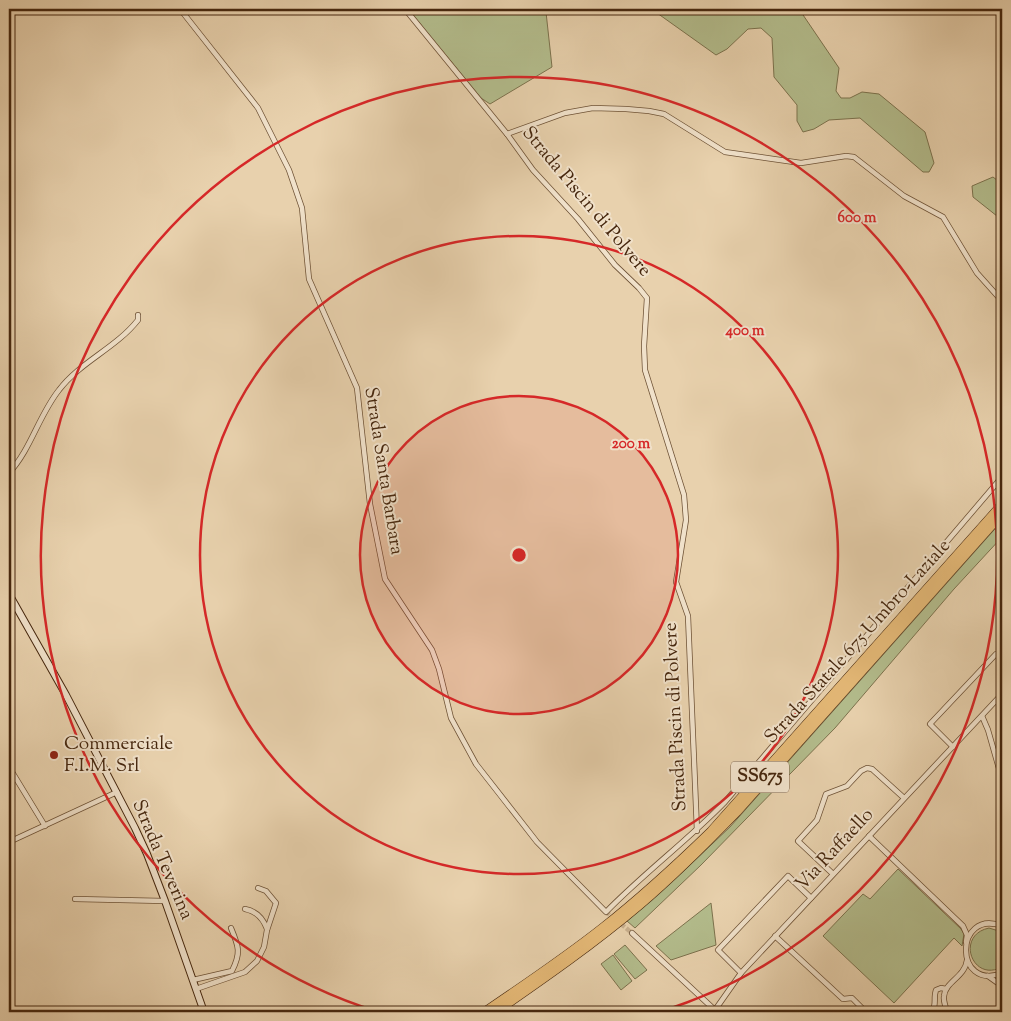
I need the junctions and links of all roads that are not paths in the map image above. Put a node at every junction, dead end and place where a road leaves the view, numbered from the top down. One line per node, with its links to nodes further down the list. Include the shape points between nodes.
1 (180, 9): 21 (street, Strada Santa Barbara, via 258,108 289,170 302,208 309,279 357,388 370,504 385,580 432,650 451,718 476,764 537,842 606,912 632,885)
2 (405, 9): 3 (street, Strada Piscin di Polvere)
3 (507, 134): 4 (street, via 565,113 593,108 626,108 664,114 724,152 801,163 854,157 904,196 943,217 977,273); 21 (street, Strada Piscin di Polvere, via 533,170 647,298 645,370 684,495 686,520 676,582 688,616)
4 (1002, 301)
5 (138, 315): 6 (street, via 138,320 126,333 86,363 58,390 27,447)
6 (9, 472)
7 (1002, 477): 21 (street)
8 (1002, 504): 50 (highway, Strada Statale 675 Umbro-Laziale / SS675, via 711,831 602,928)
9 (1002, 514): 51 (highway, Strada Statale 675 Umbro-Laziale / SS675, via 691,860 576,956)
10 (9, 595): 18 (main road, Strada Teverina)
11 (1002, 652): 14 (street, via 996,654 930,724)
12 (1002, 694): 13 (street, Via Raffaello)
13 (982, 716): 14 (street, Via Raffaello); 17 (street)
14 (954, 747): 19 (street, Via Raffaello)
15 (9, 767): 16 (street)
16 (10, 774): 20 (street)
17 (1002, 779)
18 (117, 792): 20 (street); 28 (main road, Strada Teverina)
19 (904, 798): 22 (street, Via Raffaello); 24 (street, via 867,768 861,770 847,786 826,794 817,820 798,841)
20 (45, 826): 23 (street)
21 (697, 831)
22 (869, 836): 24 (street, Via Raffaello); 30 (street)
23 (9, 842)
24 (833, 874): 27 (street, Via Raffaello)
25 (258, 888): 34 (street, via 266,891 276,903)
26 (75, 898): 28 (street)
27 (810, 898): 36 (street, Via Raffaello); 40 (street, via 788,876 718,950)
28 (166, 901): 44 (main road, Strada Teverina)
29 (245, 909): 34 (street, via 264,919)
30 (963, 926): 33 (street); 37 (street)
31 (1002, 926): 33 (street, via 990,924)
32 (231, 928): 44 (street, via 239,957 232,971)
33 (977, 928): 37 (street)
34 (267, 930): 46 (street, via 257,961 245,972)
35 (632, 933): 48 (street)
36 (775, 936): 40 (street, Via Raffaello); 52 (street, via 843,999 852,998)
37 (966, 942): 38 (street)
38 (967, 959): 39 (street); 42 (street)
39 (979, 972): 42 (street, via 971,970); 43 (street)
40 (741, 973): 48 (street, Via Raffaello)
41 (1002, 973): 43 (street)
42 (962, 974): 47 (street)
43 (987, 975): 45 (street)
44 (193, 980): 46 (main road, Strada Teverina)
45 (1002, 986)
46 (196, 989): 49 (main road, Strada Teverina)
47 (946, 989): 53 (street, via 936,990); 54 (street)
48 (716, 1011)
49 (204, 1012)
50 (484, 1012)
51 (496, 1012)
52 (866, 1012)
53 (932, 1012)
54 (947, 1012)

